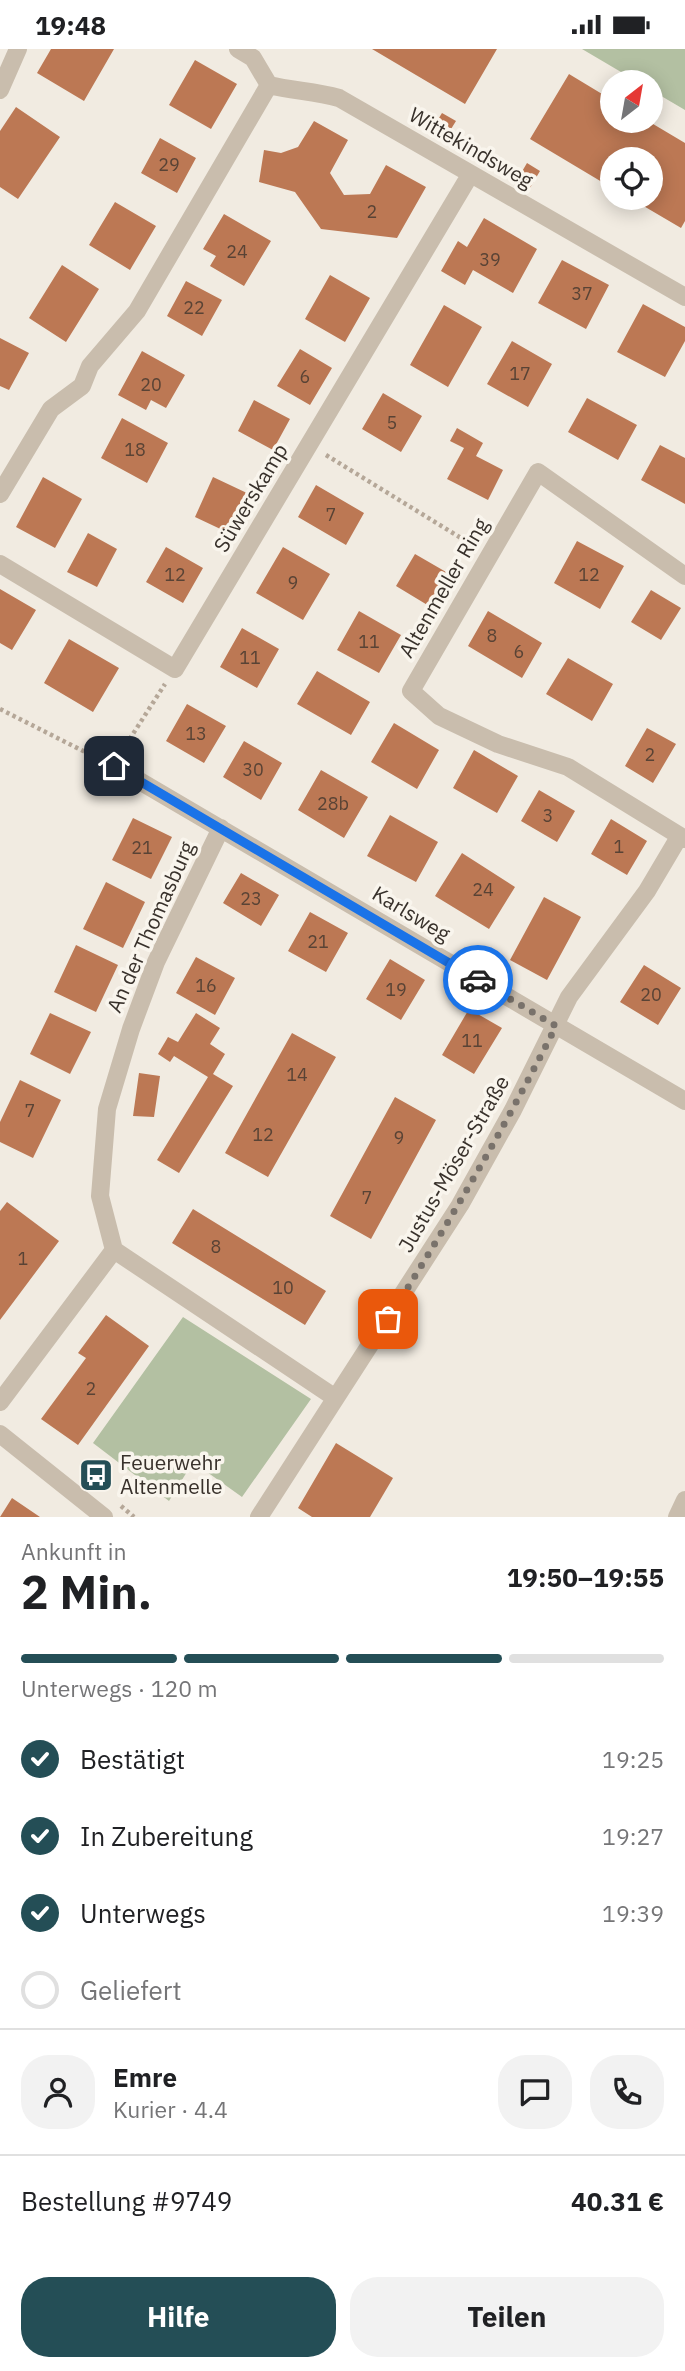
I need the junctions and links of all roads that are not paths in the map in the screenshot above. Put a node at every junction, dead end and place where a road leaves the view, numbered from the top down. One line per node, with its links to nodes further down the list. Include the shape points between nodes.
1 (18, 49): 4 (street)
2 (239, 49): 3 (street, via 253,58)
3 (269, 85): 5 (street, Wittekindsweg, via 339,98); 7 (street, via 137,311 90,366 82,386 51,409)
4 (0, 90)
5 (471, 176): 6 (street, Wittekindsweg); 8 (street, Süwerskamp, via 175,669)
6 (685, 297)
7 (0, 494)
8 (0, 564)
9 (685, 576): 12 (street, Altenmeller Ring, via 538,472 411,691 439,716 498,744 568,767)
10 (114, 766): 11 (street, Karlsweg)
11 (221, 828): 13 (street, Karlsweg); 15 (street, An der Thomasburg, via 156,962 107,1109 100,1196)
12 (682, 838): 13 (street, Justus-Möser-Straße, via 586,970)
13 (556, 1026): 14 (street, Karlsweg); 16 (street, Justus-Möser-Straße, via 460,1205)
14 (685, 1101)
15 (114, 1250): 16 (street); 17 (street)
16 (334, 1397): 21 (street, Justus-Möser-Straße)
17 (0, 1402)
18 (0, 1434): 20 (street)
19 (685, 1500): 22 (street)
20 (104, 1517)
21 (259, 1517)
22 (677, 1517)

